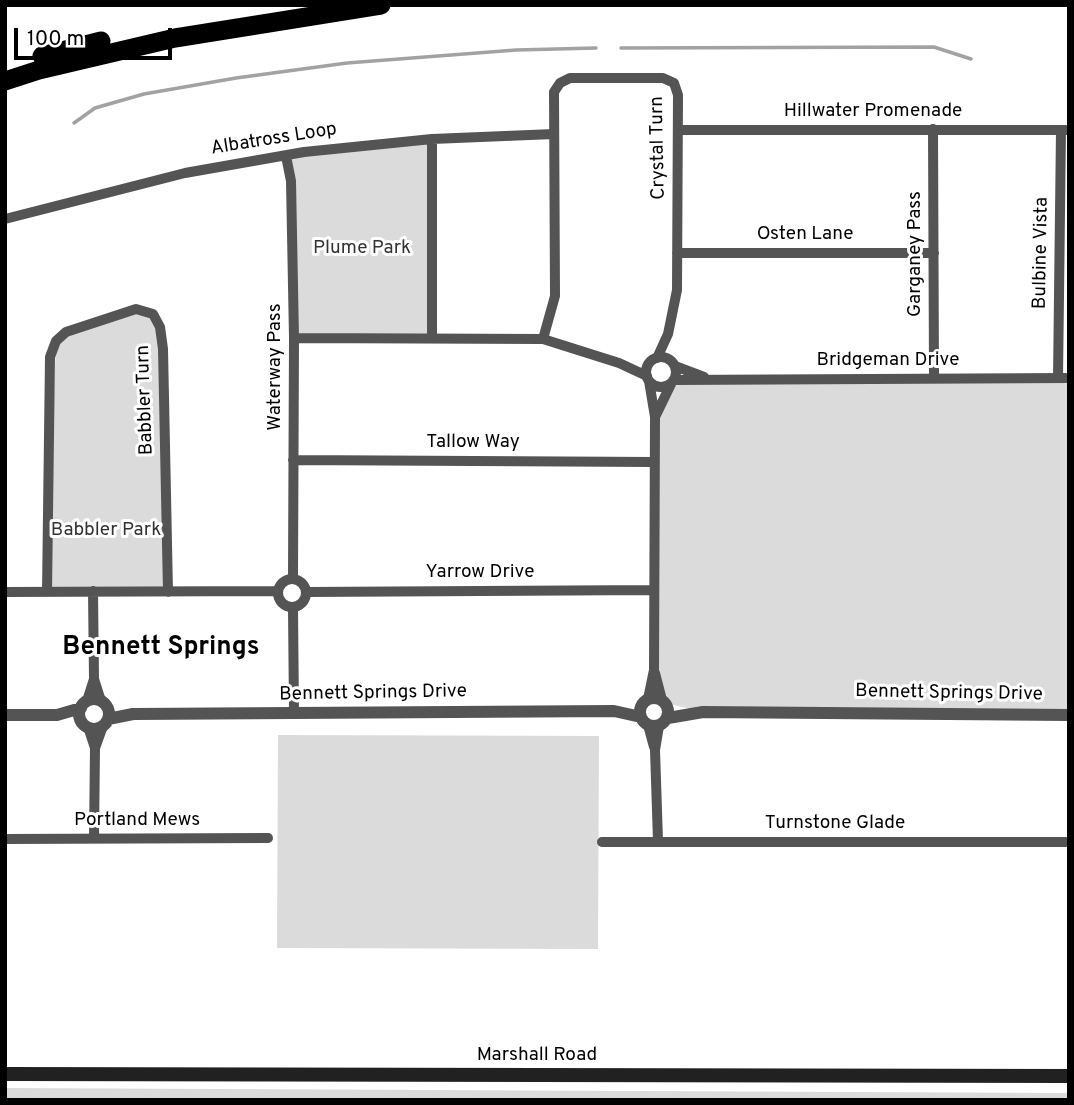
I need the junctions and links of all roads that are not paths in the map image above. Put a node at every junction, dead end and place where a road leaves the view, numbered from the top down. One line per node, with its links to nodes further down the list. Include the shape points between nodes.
1 (295, 5): 3 (highway, via 103,40)
2 (381, 5): 4 (highway, via 175,38)
3 (5, 69)
4 (5, 81)
5 (933, 129): 6 (street, Hillwater Promenade); 7 (street, Hillwater Promenade); 13 (street, Garganey Pass)
6 (678, 130): 8 (street, Crystal Turn, via 674,83 663,78 570,78 554,92); 12 (street, Crystal Turn)
7 (1065, 130): 21 (street, Bulbine Vista)
8 (554, 134): 9 (street, Albatross Loop); 16 (street, Crystal Turn, via 555,296)
9 (432, 139): 10 (street, Albatross Loop); 14 (street)
10 (286, 156): 11 (street, Albatross Loop, via 185,173); 15 (street, Waterway Pass, via 292,181)
11 (5, 219)
12 (677, 253): 13 (street, Osten Lane); 17 (street, Crystal Turn, via 677,290)
13 (934, 253): 20 (street, Garganey Pass)
14 (432, 337): 15 (street); 16 (street)
15 (295, 338): 25 (street, Waterway Pass)
16 (543, 339): 18 (street)
17 (663, 361): 18 (street); 19 (street); 22 (street); 23 (street)
18 (619, 363): 22 (street, Bridgeman Drive)
19 (706, 378): 20 (street, Bridgeman Drive); 23 (street, Bridgeman Drive)
20 (934, 378): 21 (street, Bridgeman Drive)
21 (1063, 378)
22 (648, 379): 23 (street, Bridgeman Drive, via 662,387); 24 (street)
23 (672, 382): 24 (street)
24 (654, 417): 26 (street)
25 (293, 460): 26 (street, Tallow Way); 27 (street, Waterway Pass)
26 (653, 462): 28 (street)
27 (293, 578): 30 (street, via 283,582); 34 (street, via 302,582)
28 (654, 590): 34 (street, Yarrow Drive); 36 (street)
29 (93, 591): 32 (street); 33 (street); 37 (street)
30 (278, 591): 33 (street); 35 (street, via 284,605)
31 (5, 592): 32 (street)
32 (47, 592): 33 (street, Babbler Turn, via 50,357 56,341 66,332 136,309 153,314 163,349)
33 (169, 592)
34 (307, 592): 35 (street, via 302,604)
35 (293, 608): 44 (street)
36 (654, 670): 38 (street); 39 (street)
37 (94, 680): 40 (street); 43 (street)
38 (645, 701): 39 (street, Bennett Springs Drive); 41 (street, Bennett Springs Drive); 48 (street)
39 (664, 701): 42 (street, Bennett Springs Drive); 48 (street)
40 (84, 705): 43 (street); 46 (street); 49 (street)
41 (614, 711): 44 (street, Bennett Springs Drive); 48 (street, Bennett Springs Drive)
42 (703, 712): 47 (street, Bennett Springs Drive); 48 (street, Bennett Springs Drive)
43 (105, 714): 44 (street, Bennett Springs Drive); 49 (street); 50 (street)
44 (294, 714)
45 (5, 715): 46 (street)
46 (57, 715): 49 (street)
47 (1069, 715)
48 (654, 721): 54 (street)
49 (85, 726): 50 (street)
50 (95, 748): 51 (street)
51 (94, 838): 52 (street, Portland Mews); 53 (street, Portland Mews)
52 (268, 838)
53 (5, 839)
54 (658, 841): 55 (street, Turnstone Glade); 56 (street, Turnstone Glade)
55 (602, 842)
56 (1069, 842)
57 (5, 1074): 58 (main road, Marshall Road)
58 (1069, 1076)

